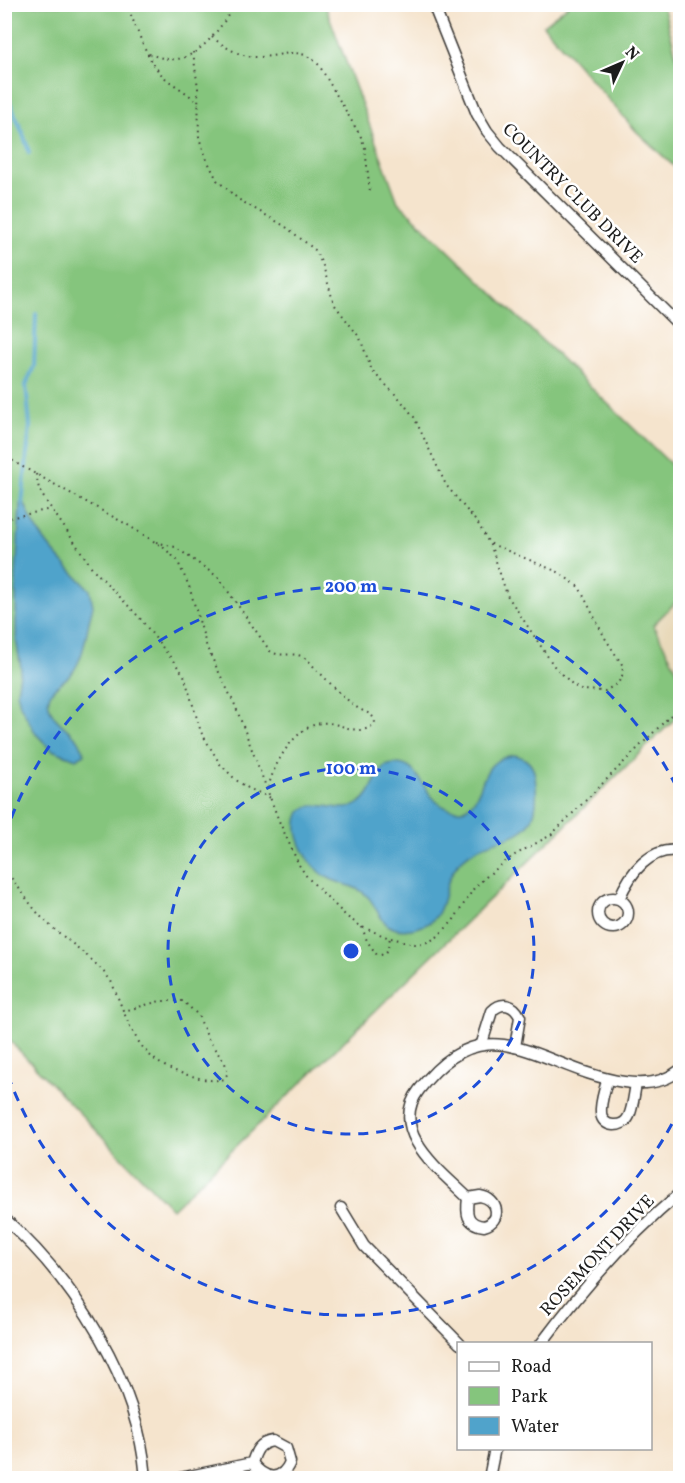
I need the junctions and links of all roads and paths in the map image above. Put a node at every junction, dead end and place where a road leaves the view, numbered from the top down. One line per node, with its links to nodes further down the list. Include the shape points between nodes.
1 (126, 4): 8 (path)
2 (234, 4): 6 (path)
3 (433, 4): 11 (street, COUNTRY CLUB DRIVE, via 487,131)
4 (18, 5): 5 (path)
5 (4, 14)
6 (212, 37): 7 (path); 10 (path, via 234,52 256,57 299,52 313,59 361,137)
7 (193, 52): 8 (path, via 180,59); 9 (path)
8 (149, 54): 9 (path, via 160,74)
9 (198, 104): 17 (path, via 199,138 217,180 238,199 286,226 315,250 334,304 360,338 372,371 414,417 446,485)
10 (370, 192)
11 (681, 326)
12 (4, 452): 13 (path)
13 (35, 473): 14 (path); 16 (path)
14 (51, 509): 15 (path); 20 (path, via 93,569 139,617 184,675 201,732 220,764 236,780)
15 (4, 519)
16 (153, 541): 19 (path, via 172,554 183,570 207,648 235,705); 19 (path, via 175,547 218,577 270,651 281,656 296,653 307,659 358,708 374,718 375,723 366,729 319,723 302,733 274,765)
17 (489, 543): 17 (path, via 507,595 554,666 581,690 605,690 618,683 622,666 579,587 558,572)
18 (671, 715): 25 (path, via 551,835 513,856 474,888 453,921 437,937 415,944)
19 (268, 790): 20 (path)
20 (270, 798): 24 (path, via 307,877)
21 (681, 851): 23 (street, via 668,849 653,855 632,874)
22 (4, 869): 26 (path, via 43,919 105,973)
23 (619, 899)
24 (362, 927): 25 (path); 25 (path, via 377,955 387,951)
25 (390, 938)
26 (124, 1011): 26 (path, via 138,1044 163,1067 215,1081 227,1076 227,1066 209,1041 198,1015 183,1001 160,1001)
27 (482, 1043): 28 (street); 28 (street, via 492,1011 508,1005 520,1017); 33 (street, via 450,1057 417,1092 410,1114 411,1129 422,1153)
28 (515, 1047): 30 (street)
29 (681, 1071): 31 (street, via 657,1082)
30 (607, 1080): 31 (street); 31 (street, via 602,1118 615,1126 626,1122)
31 (636, 1084)
32 (681, 1192): 37 (street, ROSEMONT DRIVE, via 651,1217 606,1265)
33 (468, 1198)
34 (341, 1208): 36 (street, via 364,1246)
35 (4, 1218): 40 (street, via 50,1264 102,1342 130,1403 141,1440)
36 (458, 1342)
37 (543, 1342)
38 (495, 1450): 42 (street)
39 (252, 1463): 41 (street)
40 (146, 1479)
41 (180, 1479)
42 (489, 1479)

